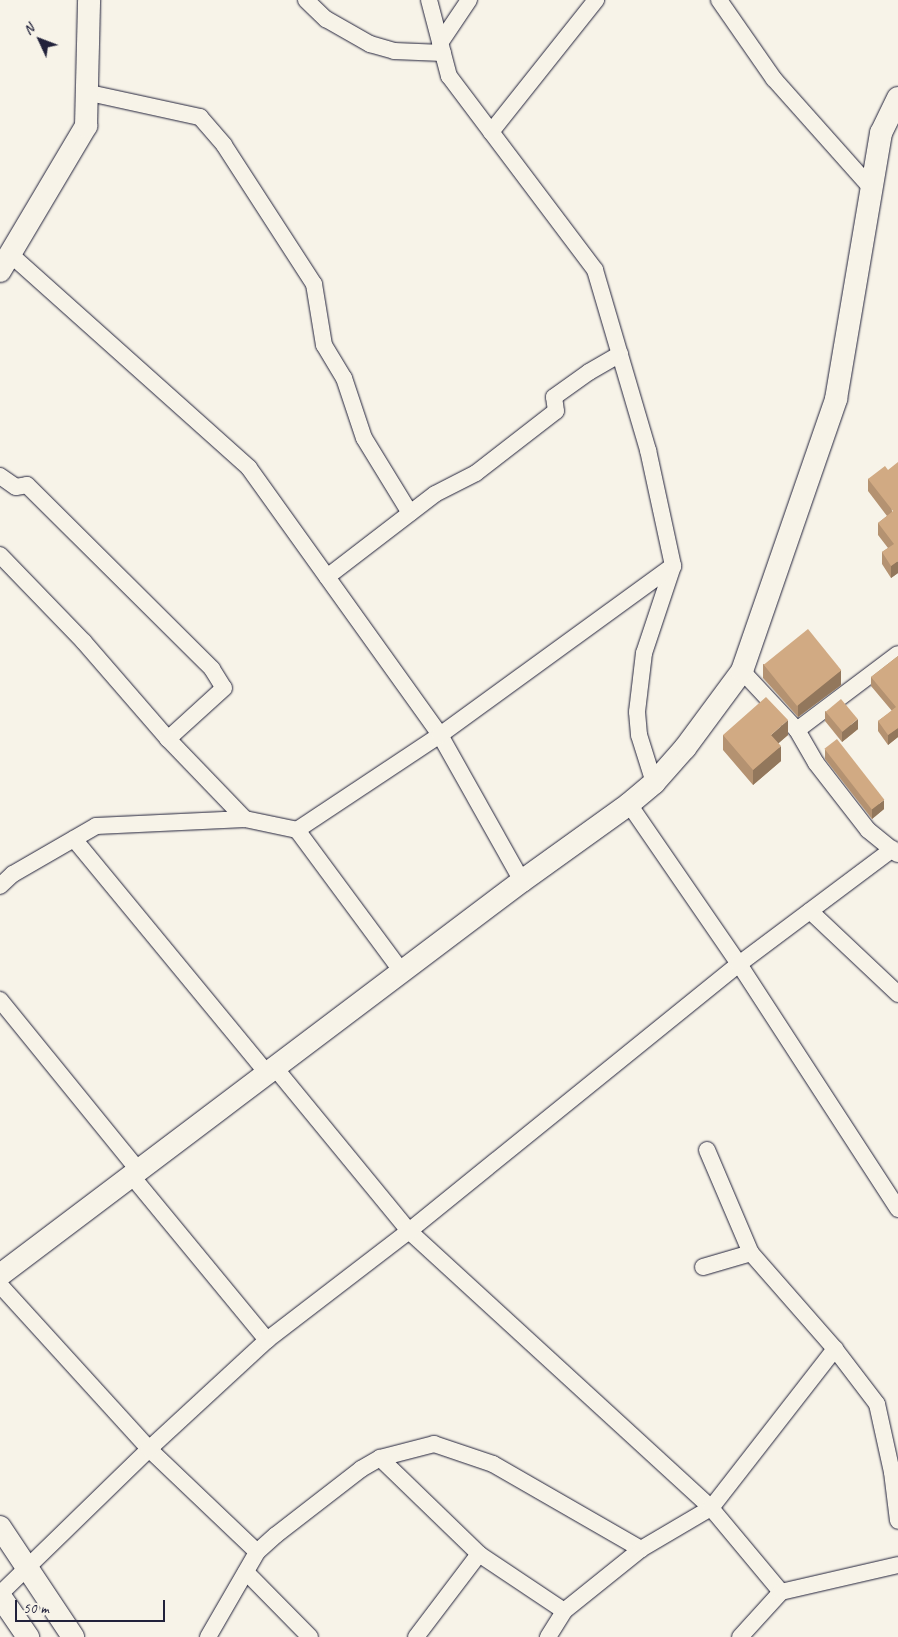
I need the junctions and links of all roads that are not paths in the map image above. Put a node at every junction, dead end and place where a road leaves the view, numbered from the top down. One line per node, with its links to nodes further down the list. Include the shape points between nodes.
1 (88, 0): 8 (street)
2 (306, 0): 7 (street, via 326,19 370,44 394,51)
3 (429, 0): 7 (street)
4 (469, 0): 7 (street)
5 (596, 0): 10 (street)
6 (719, 0): 11 (street, via 774,78)
7 (442, 48): 10 (street, via 449,76)
8 (85, 92): 12 (street, via 86,126); 15 (street, via 200,117 224,145 314,284 324,345 344,378 364,438)
9 (898, 98): 11 (street, via 881,133)
10 (491, 132): 13 (street, via 595,270)
11 (872, 189): 20 (street, via 836,399)
12 (5, 262): 18 (street, via 249,468)
13 (620, 354): 15 (street, via 554,397 556,411 476,473 435,494); 17 (street, via 648,450)
14 (0, 476): 23 (street, via 16,487 27,485 138,593 224,688)
15 (410, 512): 18 (street)
16 (0, 555): 23 (street, via 84,642)
17 (673, 566): 22 (street); 24 (street, via 644,653 637,712 638,735)
18 (327, 577): 22 (street)
19 (898, 654): 21 (street)
20 (742, 671): 21 (street); 24 (street, via 685,748)
21 (796, 730): 29 (street, via 816,763 868,830)
22 (440, 735): 27 (street); 30 (street)
23 (168, 739): 26 (street)
24 (654, 783): 25 (street)
25 (630, 804): 30 (street); 33 (street)
26 (245, 819): 27 (street); 28 (street, via 96,826)
27 (297, 830): 34 (street)
28 (74, 839): 31 (street, via 13,874); 37 (street)
29 (895, 851): 32 (street)
30 (522, 881): 34 (street)
31 (0, 886)
32 (810, 911): 33 (street); 35 (street)
33 (740, 964): 40 (street); 41 (street)
34 (403, 972): 37 (street)
35 (898, 994)
36 (0, 1000): 39 (street)
37 (272, 1072): 39 (street); 41 (street)
38 (707, 1150): 42 (street)
39 (135, 1173): 44 (street); 46 (street)
40 (898, 1209)
41 (409, 1231): 46 (street); 50 (street)
42 (751, 1254): 43 (street); 47 (street)
43 (703, 1267)
44 (0, 1275)
45 (0, 1285): 48 (street)
46 (267, 1340): 48 (street)
47 (835, 1349): 50 (street); 51 (street, via 878,1404)
48 (149, 1449): 54 (street); 57 (street)
49 (380, 1458): 53 (street, via 434,1444 493,1464); 54 (street, via 361,1469); 55 (street)
50 (711, 1508): 53 (street); 59 (street)
51 (898, 1521)
52 (0, 1527): 57 (street)
53 (641, 1549): 61 (street)
54 (256, 1552): 58 (street)
55 (479, 1554): 61 (street); 66 (street)
56 (898, 1565): 59 (street)
57 (27, 1569): 60 (street); 63 (street)
58 (246, 1572): 64 (street); 65 (street)
59 (781, 1592): 68 (street)
60 (0, 1595): 62 (street)
61 (564, 1611): 67 (street)
62 (28, 1637)
63 (72, 1637)
64 (208, 1637)
65 (310, 1637)
66 (416, 1637)
67 (548, 1637)
68 (740, 1637)

